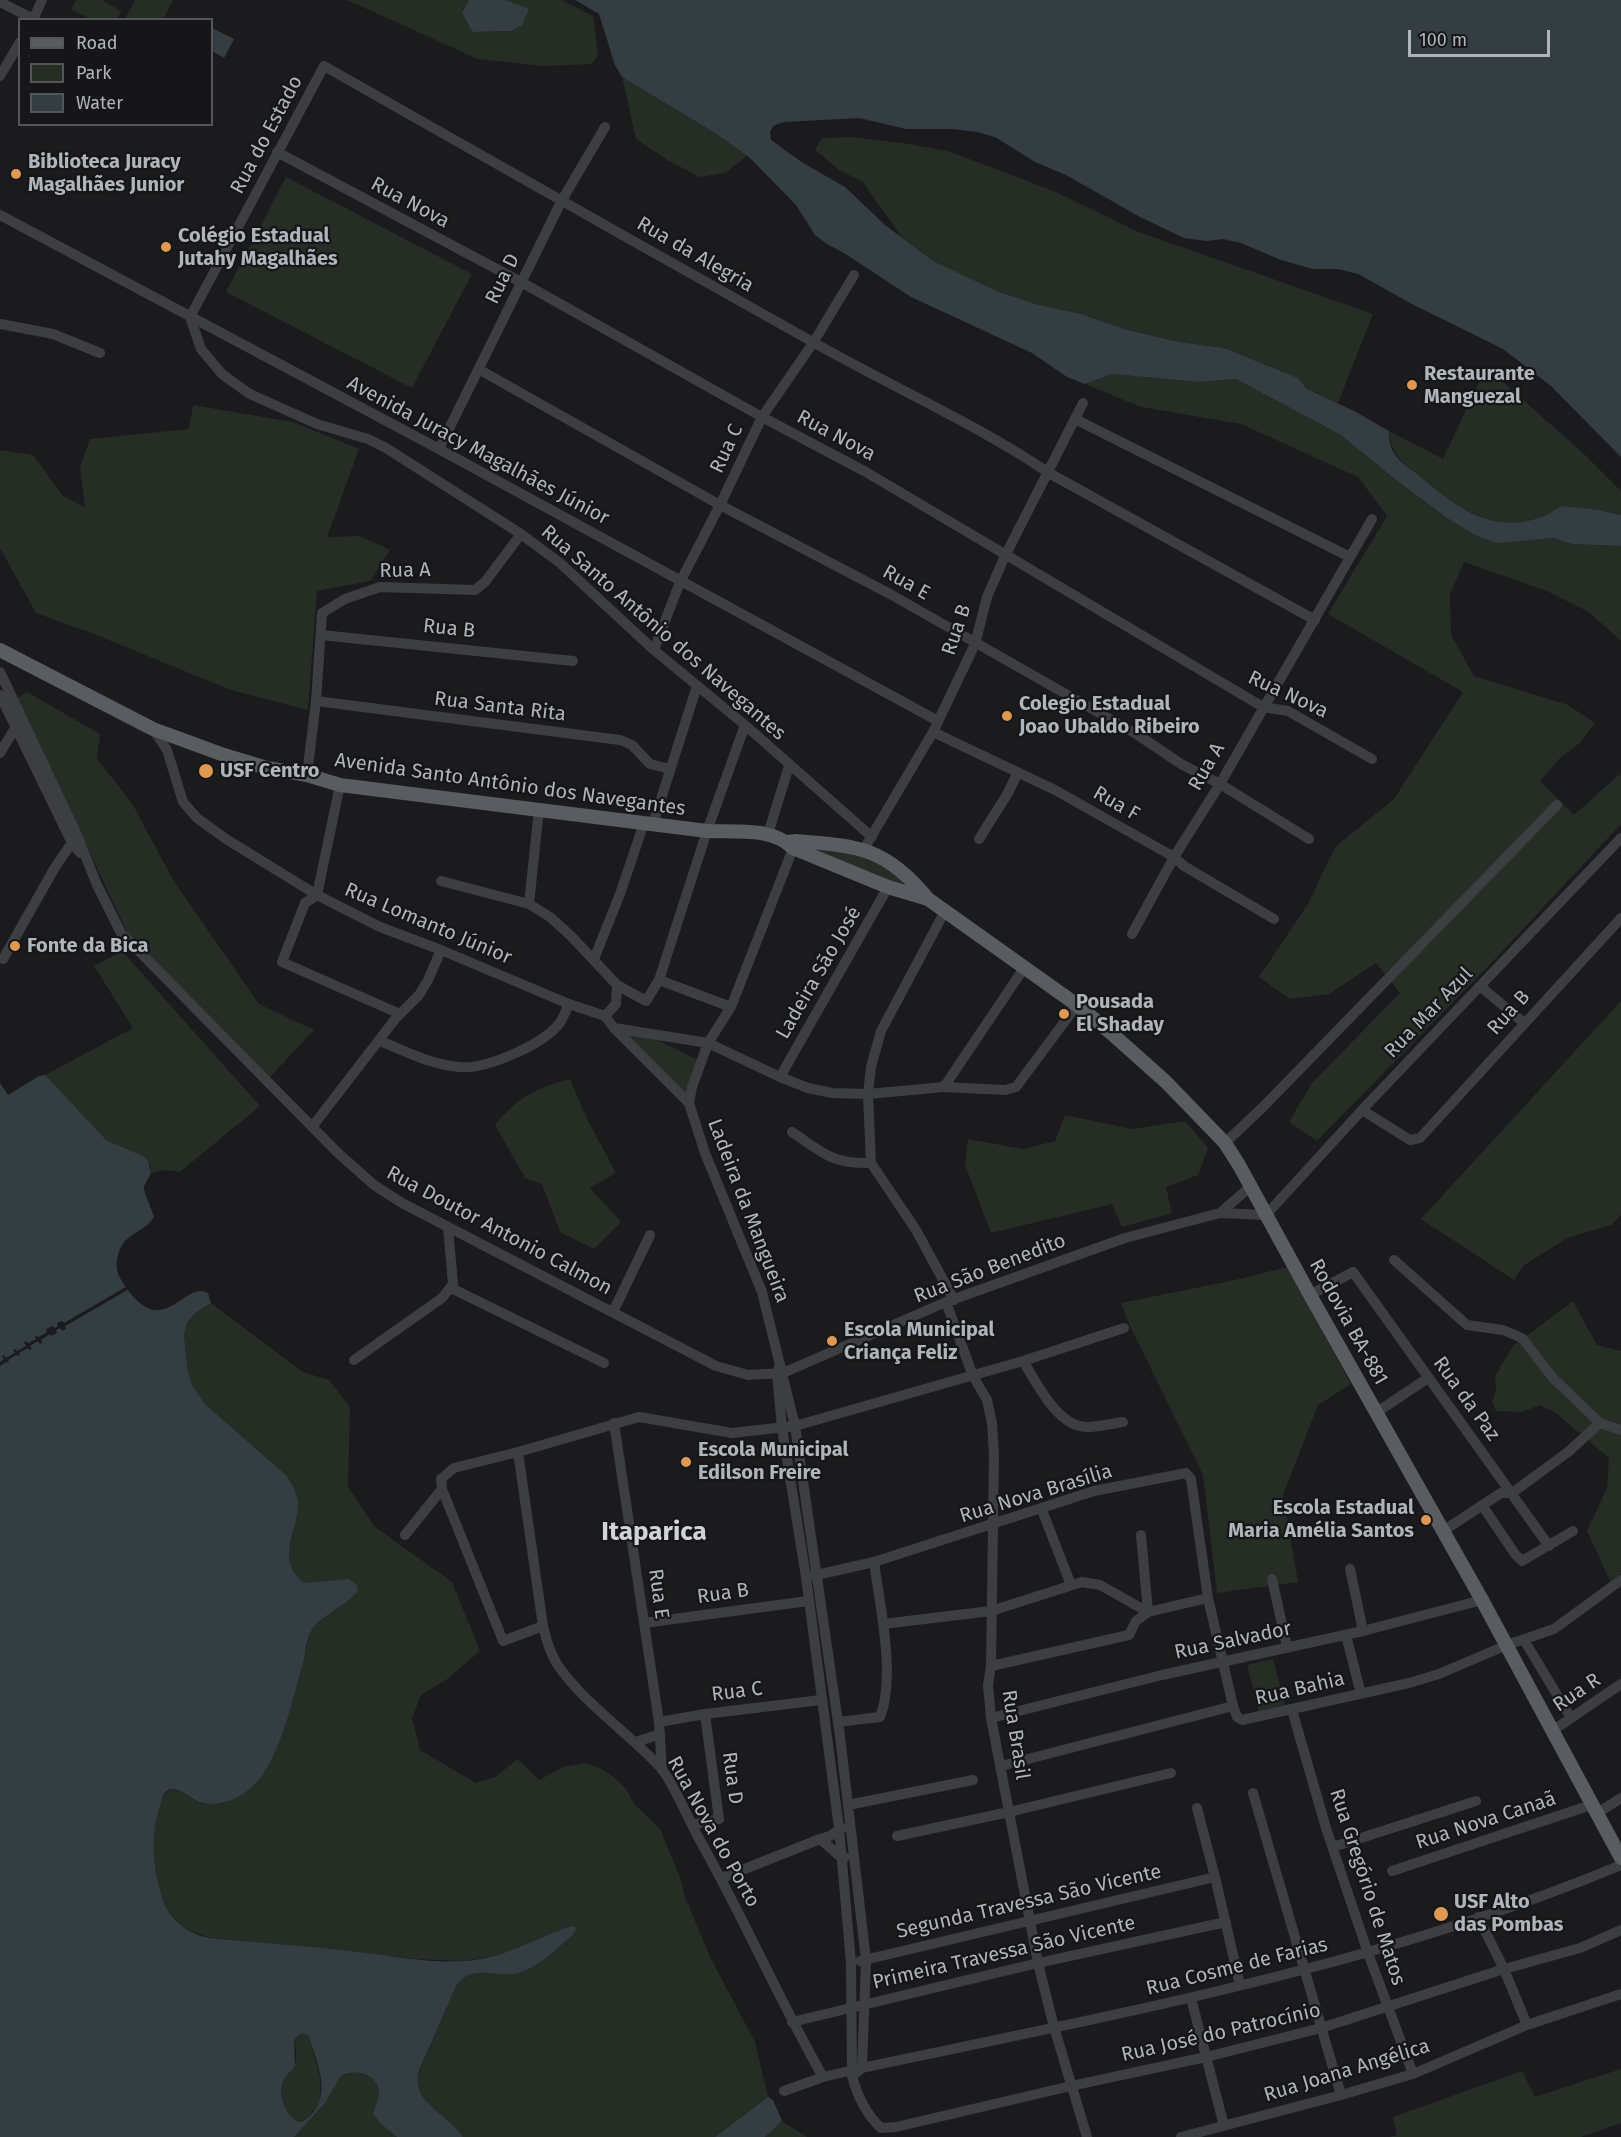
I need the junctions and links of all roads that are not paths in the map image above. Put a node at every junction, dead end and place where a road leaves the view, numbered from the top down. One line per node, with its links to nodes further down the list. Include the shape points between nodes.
1 (42, 0): 4 (street)
2 (0, 2): 3 (street)
3 (29, 18)
4 (34, 18)
5 (18, 45): 7 (street)
6 (324, 66): 9 (street, Rua do Estado); 10 (street, Rua da Alegria)
7 (0, 76)
8 (605, 127): 10 (street, Rua D)
9 (278, 152): 13 (street, Rua Nova); 14 (street, Rua do Estado)
10 (562, 200): 13 (street, Rua D); 16 (street, Rua da Alegria)
11 (0, 215): 14 (street, Avenida Juracy Magalhães Júnior)
12 (854, 275): 16 (street, Rua C)
13 (521, 282): 18 (street, Rua D); 20 (street, Rua Nova)
14 (190, 317): 22 (street, Avenida Juracy Magalhães Júnior); 26 (street, Rua Santo Antônio dos Navegantes, via 207,358 237,386 317,424 368,438)
15 (0, 324): 17 (street, via 52,334)
16 (813, 343): 20 (street, Rua C); 23 (street, Rua da Alegria, via 959,418)
17 (100, 353)
18 (480, 370): 22 (street, Rua D); 24 (street, Rua E)
19 (1083, 403): 21 (street, Rua B)
20 (762, 417): 24 (street, Rua C); 27 (street, Rua Nova, via 866,472)
21 (1077, 420): 23 (street, Rua B); 28 (street)
22 (439, 449): 29 (street, Avenida Juracy Magalhães Júnior)
23 (1049, 473): 27 (street, Rua B); 30 (street)
24 (720, 505): 29 (street, Rua C); 32 (street, Rua E, via 890,594)
25 (1372, 519): 28 (street, Rua A)
26 (521, 534): 31 (street, Rua A, via 481,587 373,589 322,613); 34 (street, Rua Santo Antônio dos Navegantes, via 560,563)
27 (1005, 556): 32 (street, Rua B, via 987,597); 40 (street, Rua Nova)
28 (1350, 557): 30 (street, Rua A)
29 (680, 582): 34 (street, Rua C); 43 (street, Avenida Juracy Magalhães Júnior)
30 (1315, 620): 40 (street, Rua A)
31 (321, 635): 35 (street, Rua B); 39 (street, Rua A)
32 (975, 644): 43 (street, Rua B); 52 (street, Rua E)
33 (0, 650): 44 (main road, Avenida Santo Antônio dos Navegantes)
34 (654, 650): 37 (street, Rua Santo Antônio dos Navegantes)
35 (573, 661)
36 (0, 672): 41 (street, Rua Doutor Antonio Calmon)
37 (697, 686): 42 (street, Rua Santo Antônio dos Navegantes); 48 (street)
38 (0, 695): 41 (street, Rua Doutor Antonio Calmon)
39 (316, 701): 48 (street, Rua Santa Rita, via 620,740 632,745 650,764); 50 (street, Rua A)
40 (1263, 707): 46 (street, Rua Nova, via 1288,711); 52 (street, Rua A)
41 (19, 721): 45 (street); 60 (street, Rua Doutor Antonio Calmon)
42 (745, 725): 47 (street, Rua Santo Antônio dos Navegantes); 56 (street)
43 (935, 726): 49 (street, Rua F); 58 (street, Rua B)
44 (153, 729): 50 (main road, Avenida Santo Antônio dos Navegantes, via 267,768); 68 (street, Rua Lomanto Júnior, via 166,750 183,802 197,818)
45 (0, 753)
46 (1372, 759)
47 (789, 766): 57 (street); 58 (street, Rua Santo Antônio dos Navegantes)
48 (670, 769): 55 (street)
49 (1018, 772): 61 (street); 65 (street, Rua F)
50 (307, 775): 51 (main road, Avenida Santo Antônio dos Navegantes)
51 (340, 784): 54 (main road, Avenida Santo Antônio dos Navegantes); 68 (street)
52 (1220, 784): 62 (street, Rua E); 65 (street, Rua A)
53 (1557, 806): 98 (street)
54 (539, 809): 55 (main road, Avenida Santo Antônio dos Navegantes); 70 (street)
55 (649, 824): 56 (main road, Avenida Santo Antônio dos Navegantes); 77 (street)
56 (707, 831): 57 (main road, Avenida Santo Antônio dos Navegantes); 79 (street)
57 (768, 834): 63 (main road, Avenida Santo Antônio dos Navegantes)
58 (872, 837): 64 (street, Rua B)
59 (1621, 838): 81 (street, Rua Mar Azul)
60 (75, 839): 76 (street); 96 (street, Rua Doutor Antonio Calmon, via 121,933)
61 (979, 839)
62 (1309, 839)
63 (792, 844): 64 (main road, Avenida Santo Antônio dos Navegantes); 67 (main road, Avenida Santo Antônio dos Navegantes); 84 (street)
64 (864, 849): 69 (main road, via 898,868)
65 (1174, 857): 73 (street, Rua F); 74 (street, Rua A)
66 (441, 881): 70 (street)
67 (888, 887): 69 (main road, Avenida Santo Antônio dos Navegantes); 91 (street, Ladeira São José)
68 (316, 895): 75 (street, Rua Lomanto Júnior, via 380,927); 85 (street, via 305,903 282,962)
69 (928, 899): 71 (main road, Rodovia BA-881)
70 (529, 904): 77 (street, via 557,923)
71 (945, 911): 78 (main road, Rodovia BA-881); 93 (street, via 880,1030)
72 (1621, 918): 87 (street, Rua B)
73 (1274, 919)
74 (1132, 934)
75 (441, 950): 82 (street, Rua Lomanto Júnior); 85 (street, via 419,995)
76 (3, 958)
77 (594, 959): 80 (street)
78 (1024, 968): 83 (main road, Rodovia BA-881); 92 (street)
79 (659, 980): 80 (street, via 646,1001); 84 (street)
80 (617, 985): 86 (street, via 616,1004)
81 (1480, 986): 87 (street); 95 (street, Rua Mar Azul)
82 (569, 1004): 86 (street, Rua Lomanto Júnior); 89 (street, via 559,1024 540,1040 478,1067 459,1068 429,1061)
83 (1077, 1005): 92 (street, via 1016,1087); 98 (main road, Rodovia BA-881, via 1166,1082)
84 (731, 1007): 90 (street)
85 (400, 1014): 89 (street)
86 (605, 1016): 88 (street)
87 (1524, 1023): 95 (street, Rua B, via 1417,1140 1410,1140)
88 (614, 1028): 90 (street); 94 (street)
89 (380, 1041): 96 (street)
90 (708, 1043): 91 (street); 94 (street)
91 (780, 1077): 93 (street, via 832,1093)
92 (944, 1087): 93 (street)
93 (868, 1094): 99 (street)
94 (689, 1103): 114 (street, Ladeira da Mangueira, via 705,1153 762,1292)
95 (1362, 1110): 102 (street, Rua Mar Azul)
96 (312, 1126): 103 (street, Rua Doutor Antonio Calmon, via 374,1185)
97 (792, 1132): 99 (street, via 832,1159)
98 (1225, 1143): 100 (main road, Rodovia BA-881)
99 (871, 1164): 108 (street, Rua Brasil, via 916,1230)
100 (1250, 1187): 101 (street, Rua São Benedito); 102 (main road, Rodovia BA-881)
101 (1220, 1213): 102 (street, Rua São Benedito); 108 (street, Rua São Benedito, via 1125,1238)
102 (1266, 1215): 107 (main road, Rodovia BA-881)
103 (448, 1228): 106 (street); 109 (street, Rua Doutor Antonio Calmon)
104 (650, 1235): 109 (street)
105 (1394, 1260): 120 (street, via 1467,1325 1503,1330 1522,1338 1553,1378)
106 (451, 1288): 111 (street); 113 (street)
107 (1310, 1295): 116 (street, Rua da Paz, via 1353,1272); 117 (main road, Rodovia BA-881)
108 (950, 1301): 114 (street, Rua São Benedito); 115 (street, Rua Brasil)
109 (613, 1312): 114 (street, Rua Doutor Antonio Calmon, via 725,1370 748,1375)
110 (1125, 1328): 112 (street)
111 (354, 1360)
112 (1023, 1361): 115 (street); 118 (street, via 1058,1414 1087,1427)
113 (604, 1363)
114 (780, 1371): 121 (street); 122 (street)
115 (974, 1376): 121 (street); 129 (street, Rua Brasil, via 987,1400 992,1423)
116 (1428, 1378): 117 (street); 126 (street, Rua da Paz)
117 (1377, 1412): 130 (main road, Rodovia BA-881)
118 (1123, 1422)
119 (614, 1423): 122 (street, via 639,1417 732,1432); 124 (street); 146 (street, Rua E)
120 (1600, 1423): 123 (street); 126 (street)
121 (795, 1426): 122 (street); 137 (street)
122 (782, 1428): 137 (street)
123 (1621, 1430)
124 (518, 1452): 125 (street, via 454,1468 441,1479); 148 (street, Rua Nova do Porto)
125 (442, 1489): 132 (street); 148 (street, via 503,1641)
126 (1512, 1493): 127 (street, via 1502,1493); 134 (street, Rua da Paz)
127 (1482, 1505): 130 (street); 134 (street, via 1523,1562)
128 (1042, 1510): 129 (street, Rua Nova Brasília); 140 (street); 141 (street, Rua Nova Brasília, via 1094,1491 1186,1473 1191,1479)
129 (992, 1526): 135 (street, Rua Nova Brasília); 144 (street, Rua Brasil)
130 (1443, 1531): 142 (main road, Rodovia BA-881)
131 (1573, 1531): 134 (street)
132 (405, 1535)
133 (1141, 1535): 145 (street)
134 (1549, 1546)
135 (874, 1563): 137 (street, Rua Nova Brasília); 147 (street)
136 (1350, 1569): 149 (street)
137 (811, 1576): 143 (street); 154 (street)
138 (1272, 1579): 153 (street)
139 (1621, 1580): 151 (street, Rua Bahia, via 1554,1629)
140 (1071, 1585): 144 (street); 145 (street, via 1100,1585)
141 (1208, 1598): 145 (street); 156 (street, Rua Nova Brasília)
142 (1482, 1600): 149 (street, Rua Salvador); 152 (main road, Rodovia BA-881)
143 (808, 1601): 146 (street, Rua B); 155 (street)
144 (991, 1611): 147 (street); 157 (street, Rua Brasil)
145 (1148, 1611): 157 (street, via 1136,1621 1130,1635)
146 (644, 1623): 166 (street, Rua E)
147 (883, 1624): 167 (street, via 886,1693 880,1717)
148 (543, 1626): 172 (street, Rua Nova do Porto, via 549,1648 565,1674)
149 (1363, 1631): 150 (street, Rua Salvador)
150 (1346, 1635): 153 (street, Rua Salvador); 159 (street)
151 (1524, 1640): 152 (street, Rua Bahia); 165 (street)
152 (1507, 1645): 159 (street, Rua Bahia, via 1425,1679); 168 (main road, Rodovia BA-881)
153 (1287, 1647): 156 (street, Rua Salvador)
154 (828, 1654): 155 (street); 167 (street)
155 (816, 1656): 160 (street)
156 (1222, 1661): 161 (street, Rua Nova Brasília); 164 (street, Rua Salvador)
157 (991, 1666): 164 (street, Rua Brasil)
158 (1621, 1684): 165 (street, Rua R)
159 (1361, 1694): 162 (street, Rua Bahia)
160 (821, 1700): 163 (street, Rua C); 171 (street)
161 (1233, 1706): 162 (street, Rua Bahia, via 1242,1720); 173 (street, Rua Bahia)
162 (1292, 1710): 188 (street, Rua Gregório de Matos)
163 (705, 1714): 166 (street, Rua C); 184 (street, Rua D, via 719,1819)
164 (991, 1718): 173 (street, Rua Brasil)
165 (1570, 1718): 168 (street, Rua R)
166 (659, 1722): 169 (street, Rua E)
167 (838, 1722): 170 (street)
168 (1552, 1731): 182 (main road, Rodovia BA-881)
169 (660, 1734): 172 (street); 174 (street, Rua E)
170 (840, 1736): 171 (street); 180 (street)
171 (827, 1738): 185 (street)
172 (636, 1742): 174 (street, Rua Nova do Porto)
173 (1001, 1766): 183 (street, Rua Brasil)
174 (662, 1770): 184 (street, Rua Nova do Porto)
175 (1171, 1773): 183 (street)
176 (973, 1780): 180 (street)
177 (1253, 1793): 204 (street)
178 (1621, 1798): 182 (street)
179 (1476, 1801): 188 (street)
180 (848, 1805): 185 (street)
181 (1197, 1808): 193 (street)
182 (1594, 1810): 190 (main road, Rodovia BA-881); 192 (street, Rua Nova Canaã)
183 (1009, 1812): 186 (street); 196 (street, Rua Brasil)
184 (692, 1826): 194 (street, Rua Nova do Porto)
185 (845, 1827): 187 (street); 189 (street)
186 (897, 1836)
187 (820, 1839): 189 (street); 194 (street)
188 (1333, 1847): 199 (street, Rua Gregório de Matos)
189 (848, 1857): 200 (street); 201 (street)
190 (1621, 1858)
191 (1621, 1865): 195 (street, Rua Cosme de Farias)
192 (1392, 1871)
193 (1215, 1877): 196 (street, Segunda Travessa São Vicente); 197 (street)
194 (722, 1878): 211 (street, Rua Nova do Porto)
195 (1478, 1917): 199 (street, Rua Cosme de Farias); 203 (street)
196 (1029, 1919): 200 (street, Segunda Travessa São Vicente); 202 (street, Rua Brasil)
197 (1226, 1922): 202 (street, Primeira Travessa São Vicente); 205 (street)
198 (1621, 1930): 203 (street, Rua José do Patrocínio, via 1580,1948)
199 (1368, 1953): 204 (street, Rua Cosme de Farias); 210 (street, Rua Gregório de Matos)
200 (866, 1960): 201 (street, Segunda Travessa São Vicente); 208 (street)
201 (851, 1963): 209 (street)
202 (1038, 1963): 208 (street, Primeira Travessa São Vicente); 213 (street, Rua Brasil)
203 (1504, 1969): 210 (street, Rua José do Patrocínio); 212 (street)
204 (1305, 1970): 205 (street, Rua Cosme de Farias); 214 (street)
205 (1240, 1985): 207 (street, Rua Cosme de Farias)
206 (1621, 1994): 212 (street, Rua Joana Angélica)
207 (1191, 1998): 213 (street, Rua Cosme de Farias); 215 (street)
208 (865, 2003): 209 (street, Primeira Travessa São Vicente); 216 (street)
209 (852, 2006): 211 (street, Primeira Travessa São Vicente); 216 (street)
210 (1388, 2008): 214 (street, Rua José do Patrocínio); 217 (street, Rua Gregório de Matos)
211 (792, 2022): 218 (street, Rua Nova do Porto)
212 (1527, 2025): 217 (street, Rua Joana Angélica)
213 (1054, 2027): 216 (street, Rua Cosme de Farias); 219 (street, Rua Brasil)
214 (1321, 2028): 215 (street, Rua José do Patrocínio); 221 (street)
215 (1206, 2057): 219 (street, Rua José do Patrocínio); 222 (street)
216 (856, 2071): 218 (street, Rua Cosme de Farias); 219 (street, Rua José do Patrocínio, via 855,2088 872,2120 881,2128)
217 (1413, 2074): 221 (street, Rua Joana Angélica)
218 (824, 2077): 220 (street, Rua Cosme de Farias)
219 (1071, 2086): 223 (street, Rua Brasil)
220 (784, 2091)
221 (1341, 2096): 222 (street, Rua Joana Angélica)
222 (1224, 2126): 224 (street, Rua Joana Angélica)
223 (1087, 2137)
224 (1181, 2137)

